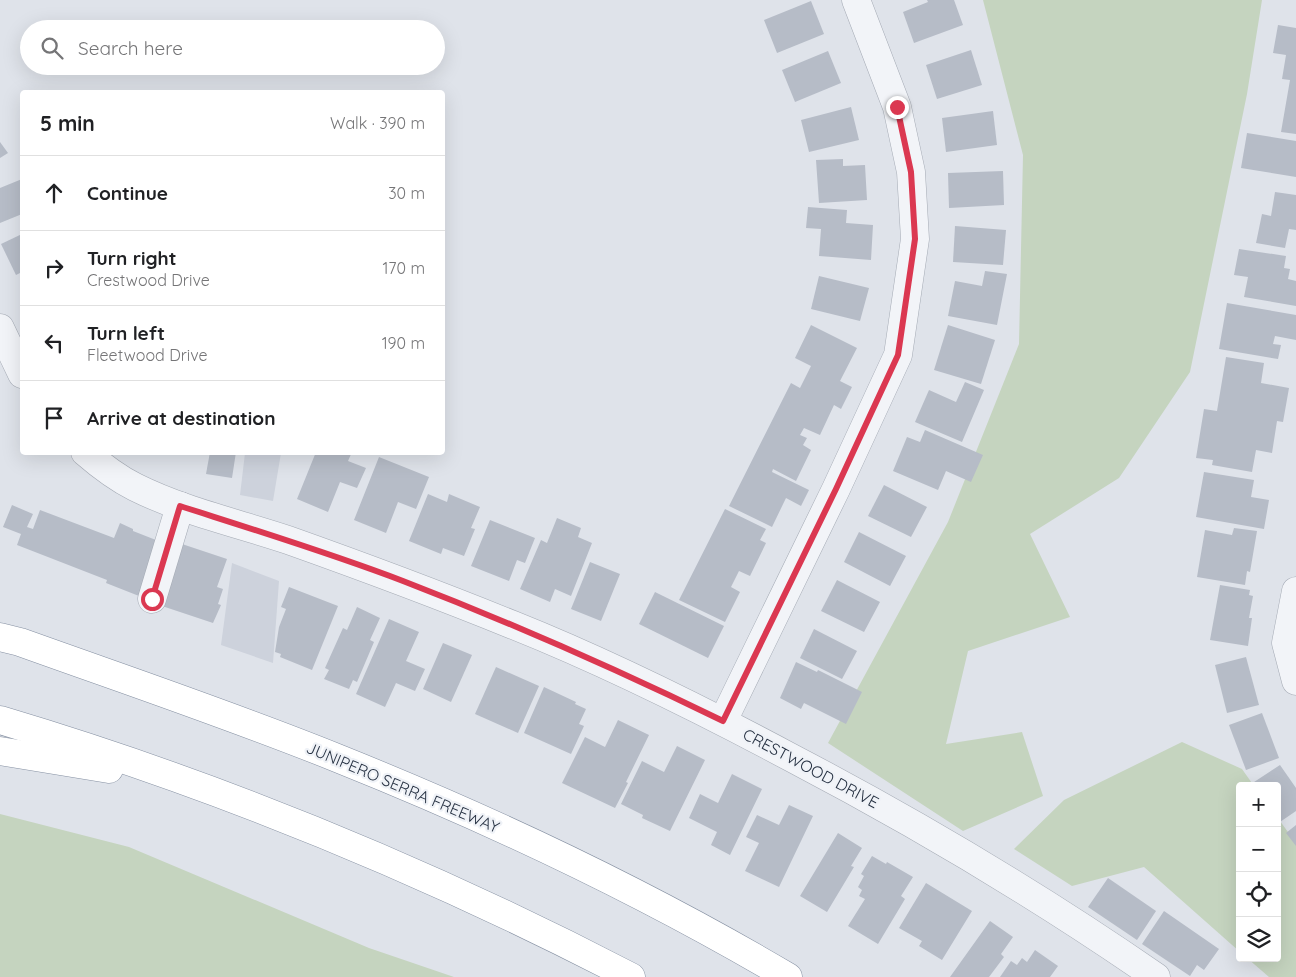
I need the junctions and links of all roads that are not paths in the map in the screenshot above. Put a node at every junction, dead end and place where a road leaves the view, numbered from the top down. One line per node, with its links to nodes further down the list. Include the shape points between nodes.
1 (856, 0): 11 (street, via 897,107 911,172 915,239 898,355)
2 (0, 328): 3 (street)
3 (20, 370)
4 (89, 455): 5 (street, CRESTWOOD DRIVE, via 132,486)
5 (180, 506): 7 (street); 11 (street, CRESTWOOD DRIVE, via 285,539 507,622)
6 (1296, 591): 9 (street, via 1286,643)
7 (152, 599)
8 (7, 635): 15 (highway, JUNIPERO SERRA FREEWAY, via 274,733 426,795 607,879)
9 (1296, 681)
10 (0, 720): 13 (highway)
11 (723, 721): 16 (street, CRESTWOOD DRIVE, via 954,847)
12 (0, 751): 13 (highway)
13 (187, 781): 14 (highway, via 414,872)
14 (631, 977)
15 (788, 977)
16 (1156, 977)

